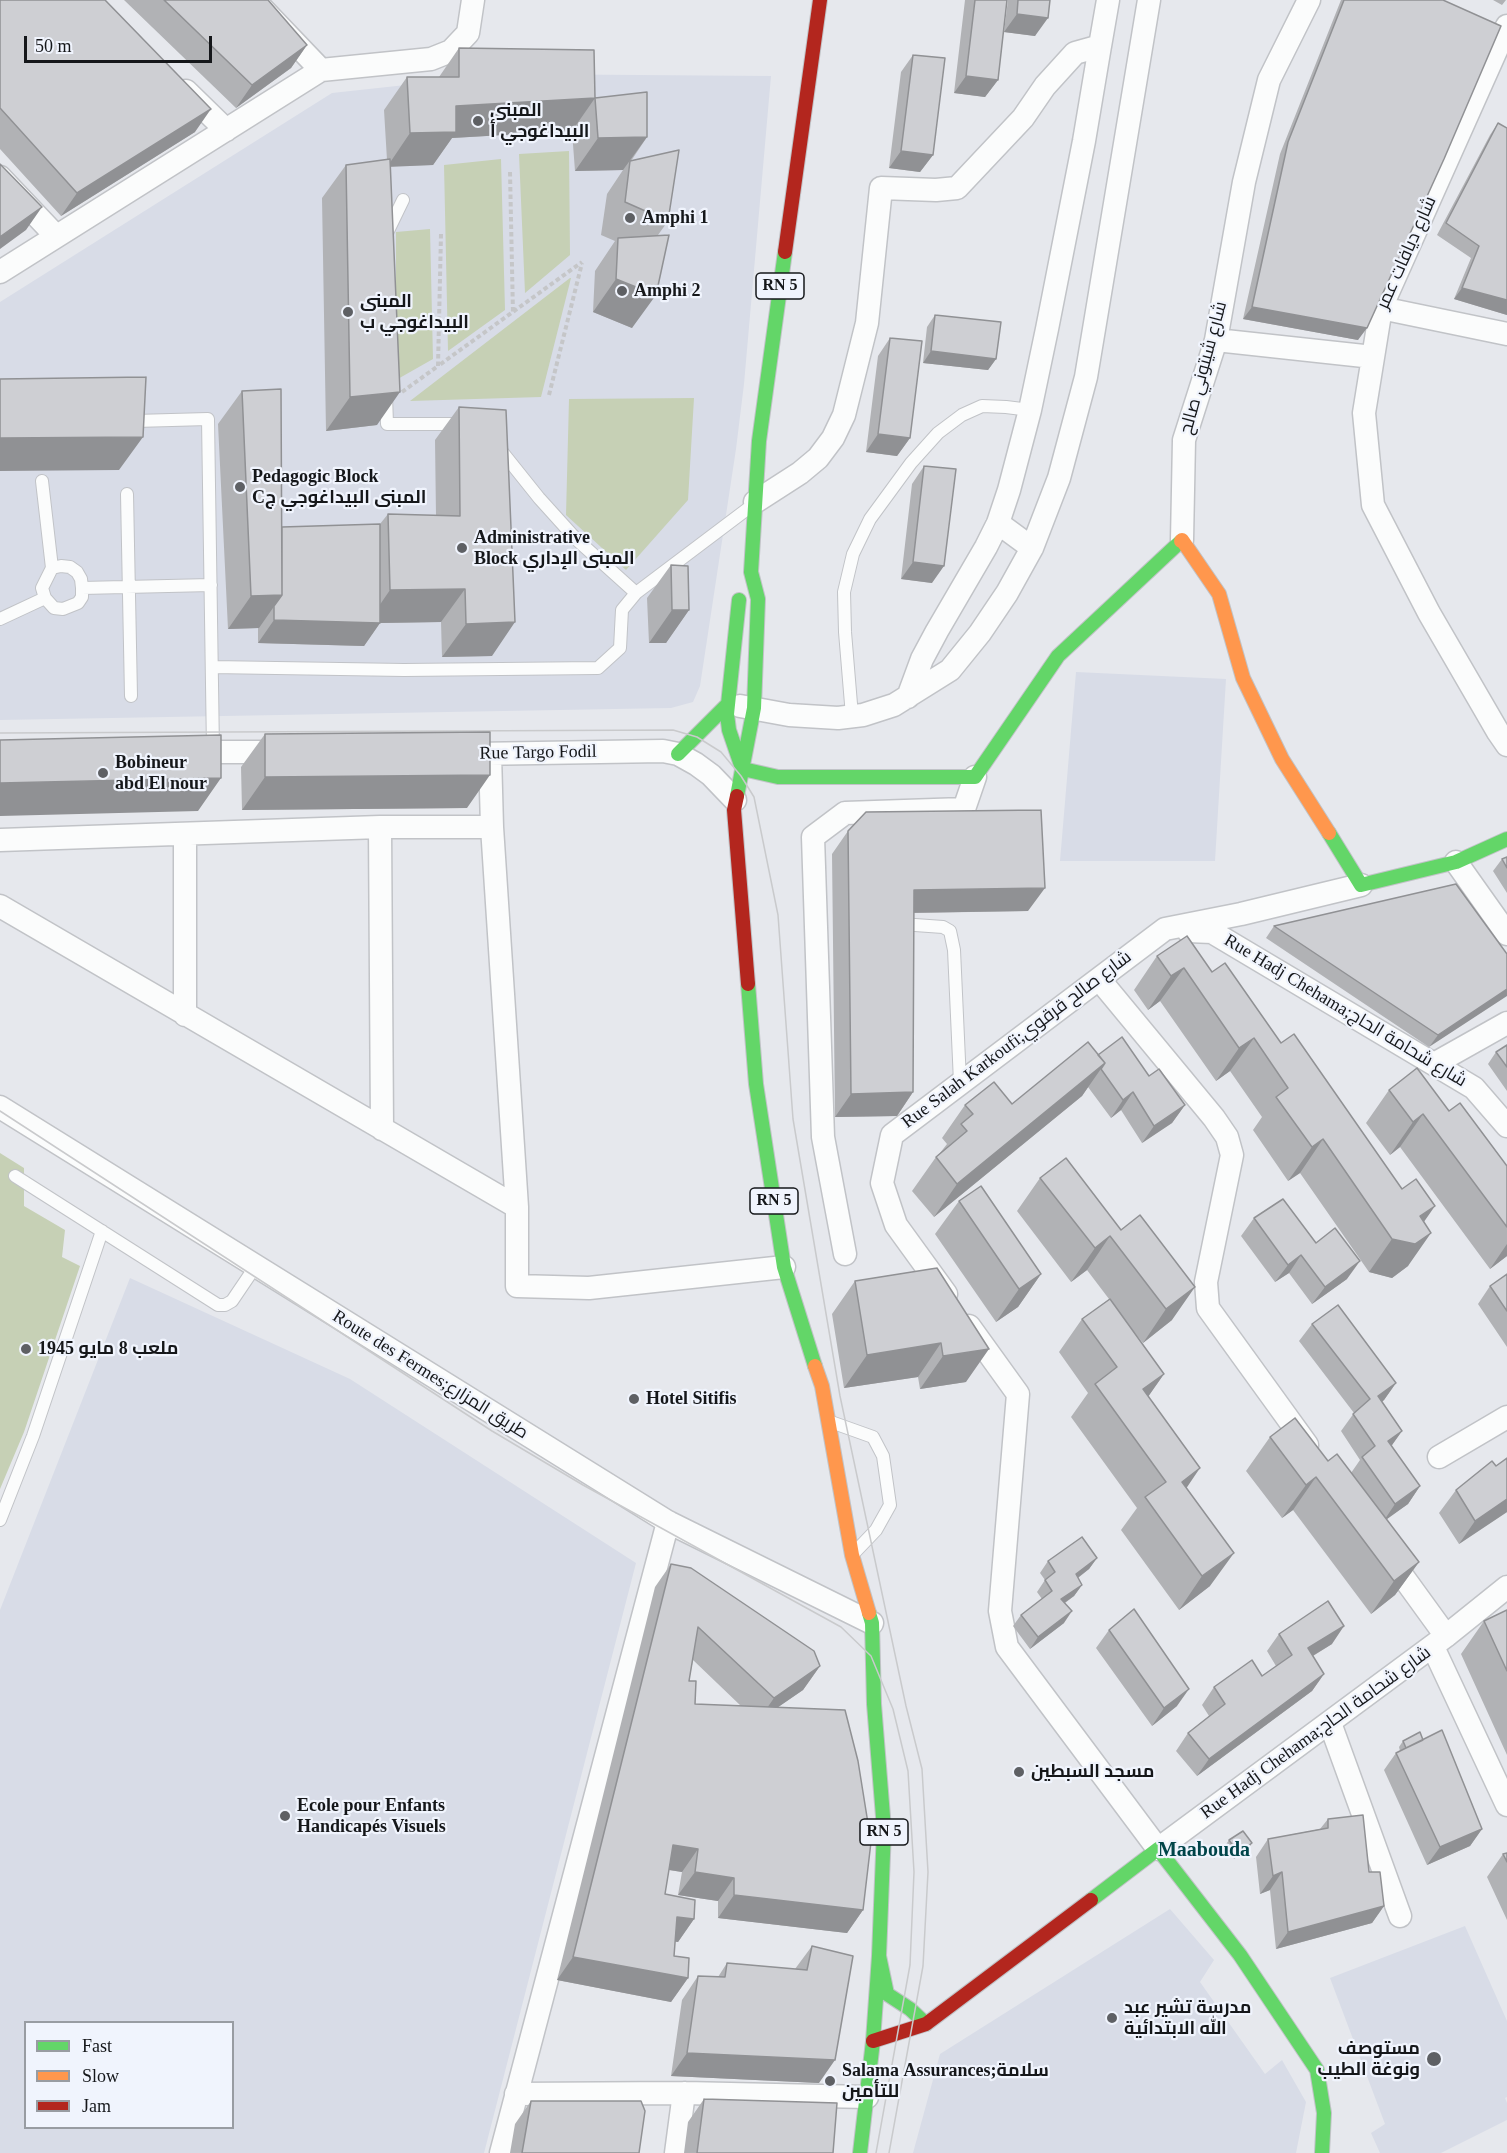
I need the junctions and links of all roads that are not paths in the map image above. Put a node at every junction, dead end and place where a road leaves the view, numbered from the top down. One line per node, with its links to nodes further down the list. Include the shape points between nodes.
1 (255, 0): 9 (street)
2 (473, 0): 9 (street, via 468,33 451,51 431,59)
3 (820, 0): 28 (main road, RN 5, via 765,389)
4 (1108, 0): 8 (street)
5 (1149, 0): 31 (street, via 1086,377 1059,478)
6 (1309, 0): 19 (street, شارع شيتوني صالح, via 1269,80 1244,182)
7 (1507, 26): 17 (street, شارع ديافات عمر)
8 (1100, 46): 22 (street); 28 (street, via 1075,53 1023,118 957,188 881,188 867,323 844,415 818,458)
9 (321, 70): 11 (street)
10 (167, 73): 11 (street)
11 (226, 130): 14 (street)
12 (0, 177): 14 (street)
13 (403, 200): 15 (lane)
14 (56, 236): 16 (street)
15 (382, 243)
16 (0, 272)
17 (1381, 308): 18 (street); 20 (street, شارع ديافات عمر)
18 (1507, 334)
19 (1216, 339): 20 (street); 30 (street, شارع شيتوني صالح, via 1185,440)
20 (1372, 357): 46 (street, شارع ديافات عمر, via 1364,413 1373,505 1429,613)
21 (386, 378): 24 (lane, via 387,424)
22 (1030, 410): 29 (street); 45 (lane, via 982,406 962,415 938,433 910,463 870,519 853,554 844,592)
23 (135, 421): 34 (lane, via 208,419)
24 (480, 424)
25 (495, 442): 37 (lane, via 576,539)
26 (42, 480): 32 (lane)
27 (127, 494): 35 (lane)
28 (755, 502): 33 (main road, RN 5); 37 (lane)
29 (998, 523): 31 (street); 42 (street, via 922,658)
30 (1182, 540): 54 (main road, via 1058,656); 62 (main road, via 1219,594 1243,678 1282,759)
31 (1032, 548): 42 (street, via 1007,593 950,670)
32 (52, 568): 36 (lane, via 70,567 77,572); 38 (lane, via 42,588)
33 (751, 572): 43 (main road, RN 5, via 738,605); 44 (main road, RN 5, via 758,599)
34 (211, 585): 35 (lane); 40 (lane)
35 (129, 587): 36 (lane); 41 (lane)
36 (82, 588): 38 (lane, via 78,603 63,609 54,608)
37 (636, 593): 40 (lane, via 622,610 620,648 598,668)
38 (45, 598): 39 (lane)
39 (0, 620)
40 (212, 667): 47 (lane)
41 (131, 696)
42 (908, 697): 45 (street, via 894,705)
43 (727, 705): 44 (street); 52 (main road); 53 (main road, RN 5, via 728,723)
44 (754, 708): 45 (street, via 816,718); 53 (main road, RN 5)
45 (852, 716)
46 (1507, 745)
47 (213, 751): 48 (street); 49 (street)
48 (165, 752)
49 (305, 752)
50 (455, 754): 51 (street, Rue Targo Fodil)
51 (490, 754): 52 (street, Rue Targo Fodil, via 642,750); 57 (street)
52 (678, 754): 55 (street, Rue Targo Fodil, via 711,775)
53 (743, 769): 54 (main road, via 778,777); 55 (main road, RN 5)
54 (975, 777): 78 (street, via 964,809 845,813 813,837 823,1137)
55 (735, 800): 80 (main road, RN 5, via 756,1084)
56 (380, 827): 57 (street); 58 (street); 74 (street)
57 (492, 827): 76 (street)
58 (185, 834): 60 (street); 68 (street)
59 (1507, 839): 61 (main road)
60 (0, 840)
61 (1456, 862): 62 (main road); 66 (street)
62 (1360, 885): 65 (street, Rue Salah Karkoufi;شارع صالح قرقوي)
63 (0, 906): 68 (street)
64 (915, 925): 71 (lane, via 950,931)
65 (1165, 929): 67 (street, Rue Salah Karkoufi;شارع صالح قرقوي); 70 (street, Rue Hadj Chehama;شارع شحامة الحاج, via 1212,932)
66 (1507, 934)
67 (1099, 979): 71 (street, Rue Salah Karkoufi;شارع صالح قرقوي); 84 (street, via 1227,1137 1232,1155 1206,1282 1208,1308)
68 (185, 1015): 74 (street)
69 (1507, 1023): 70 (street)
70 (1434, 1064): 73 (street, Rue Hadj Chehama;شارع شحامة الحاج, via 1474,1088)
71 (960, 1082): 94 (street, Rue Salah Karkoufi;شارع صالح قرقوي, via 892,1135 882,1183 896,1225 1018,1395 1000,1611 1007,1647)
72 (0, 1107): 79 (street, Route des Fermes;طريق المزارع)
73 (1507, 1126)
74 (382, 1129): 76 (street)
75 (15, 1176): 77 (lane)
76 (517, 1207): 80 (street, via 517,1286 589,1288)
77 (102, 1231): 79 (lane, via 218,1305 232,1301); 85 (lane)
78 (845, 1254)
79 (255, 1267): 86 (street, Route des Fermes;طريق المزارع)
80 (784, 1267): 82 (main road, RN 5, via 822,1386)
81 (1507, 1417): 83 (street)
82 (828, 1421): 88 (main road, RN 5); 88 (lane, via 873,1437 883,1456 890,1504 876,1530)
83 (1438, 1457)
84 (1320, 1463)
85 (0, 1520)
86 (668, 1522): 90 (street, Route des Fermes;طريق المزارع); 100 (street)
87 (1376, 1540): 91 (street, Rue Hadj Chehama;شارع شحامة الحاج)
88 (852, 1555): 90 (main road, RN 5)
89 (1507, 1587): 91 (street, Rue Hadj Chehama;شارع شحامة الحاج)
90 (872, 1623): 96 (main road, RN 5, via 884,1829)
91 (1440, 1642): 92 (street, Rue Hadj Chehama;شارع شحامة الحاج); 93 (street)
92 (1330, 1723): 94 (street, Rue Hadj Chehama;شارع شحامة الحاج); 95 (street)
93 (1507, 1805)
94 (1158, 1850): 97 (main road, Rue Hadj Chehama;شارع شحامة الحاج); 105 (main road, Rue Salah Karkoufi;شارع صالح قرقوي, via 1240,1955 1317,2070 1324,2113)
95 (1400, 1916)
96 (879, 1956): 97 (main road, via 887,1994); 98 (main road, RN 5)
97 (926, 2024): 98 (main road, Rue Hadj Chehama;شارع شحامة الحاج)
98 (873, 2041): 101 (main road, RN 5)
99 (684, 2093): 100 (street); 101 (street); 103 (street)
100 (516, 2094): 102 (street)
101 (867, 2097): 104 (main road, RN 5)
102 (501, 2153)
103 (676, 2153)
104 (860, 2153)
105 (1322, 2153)

